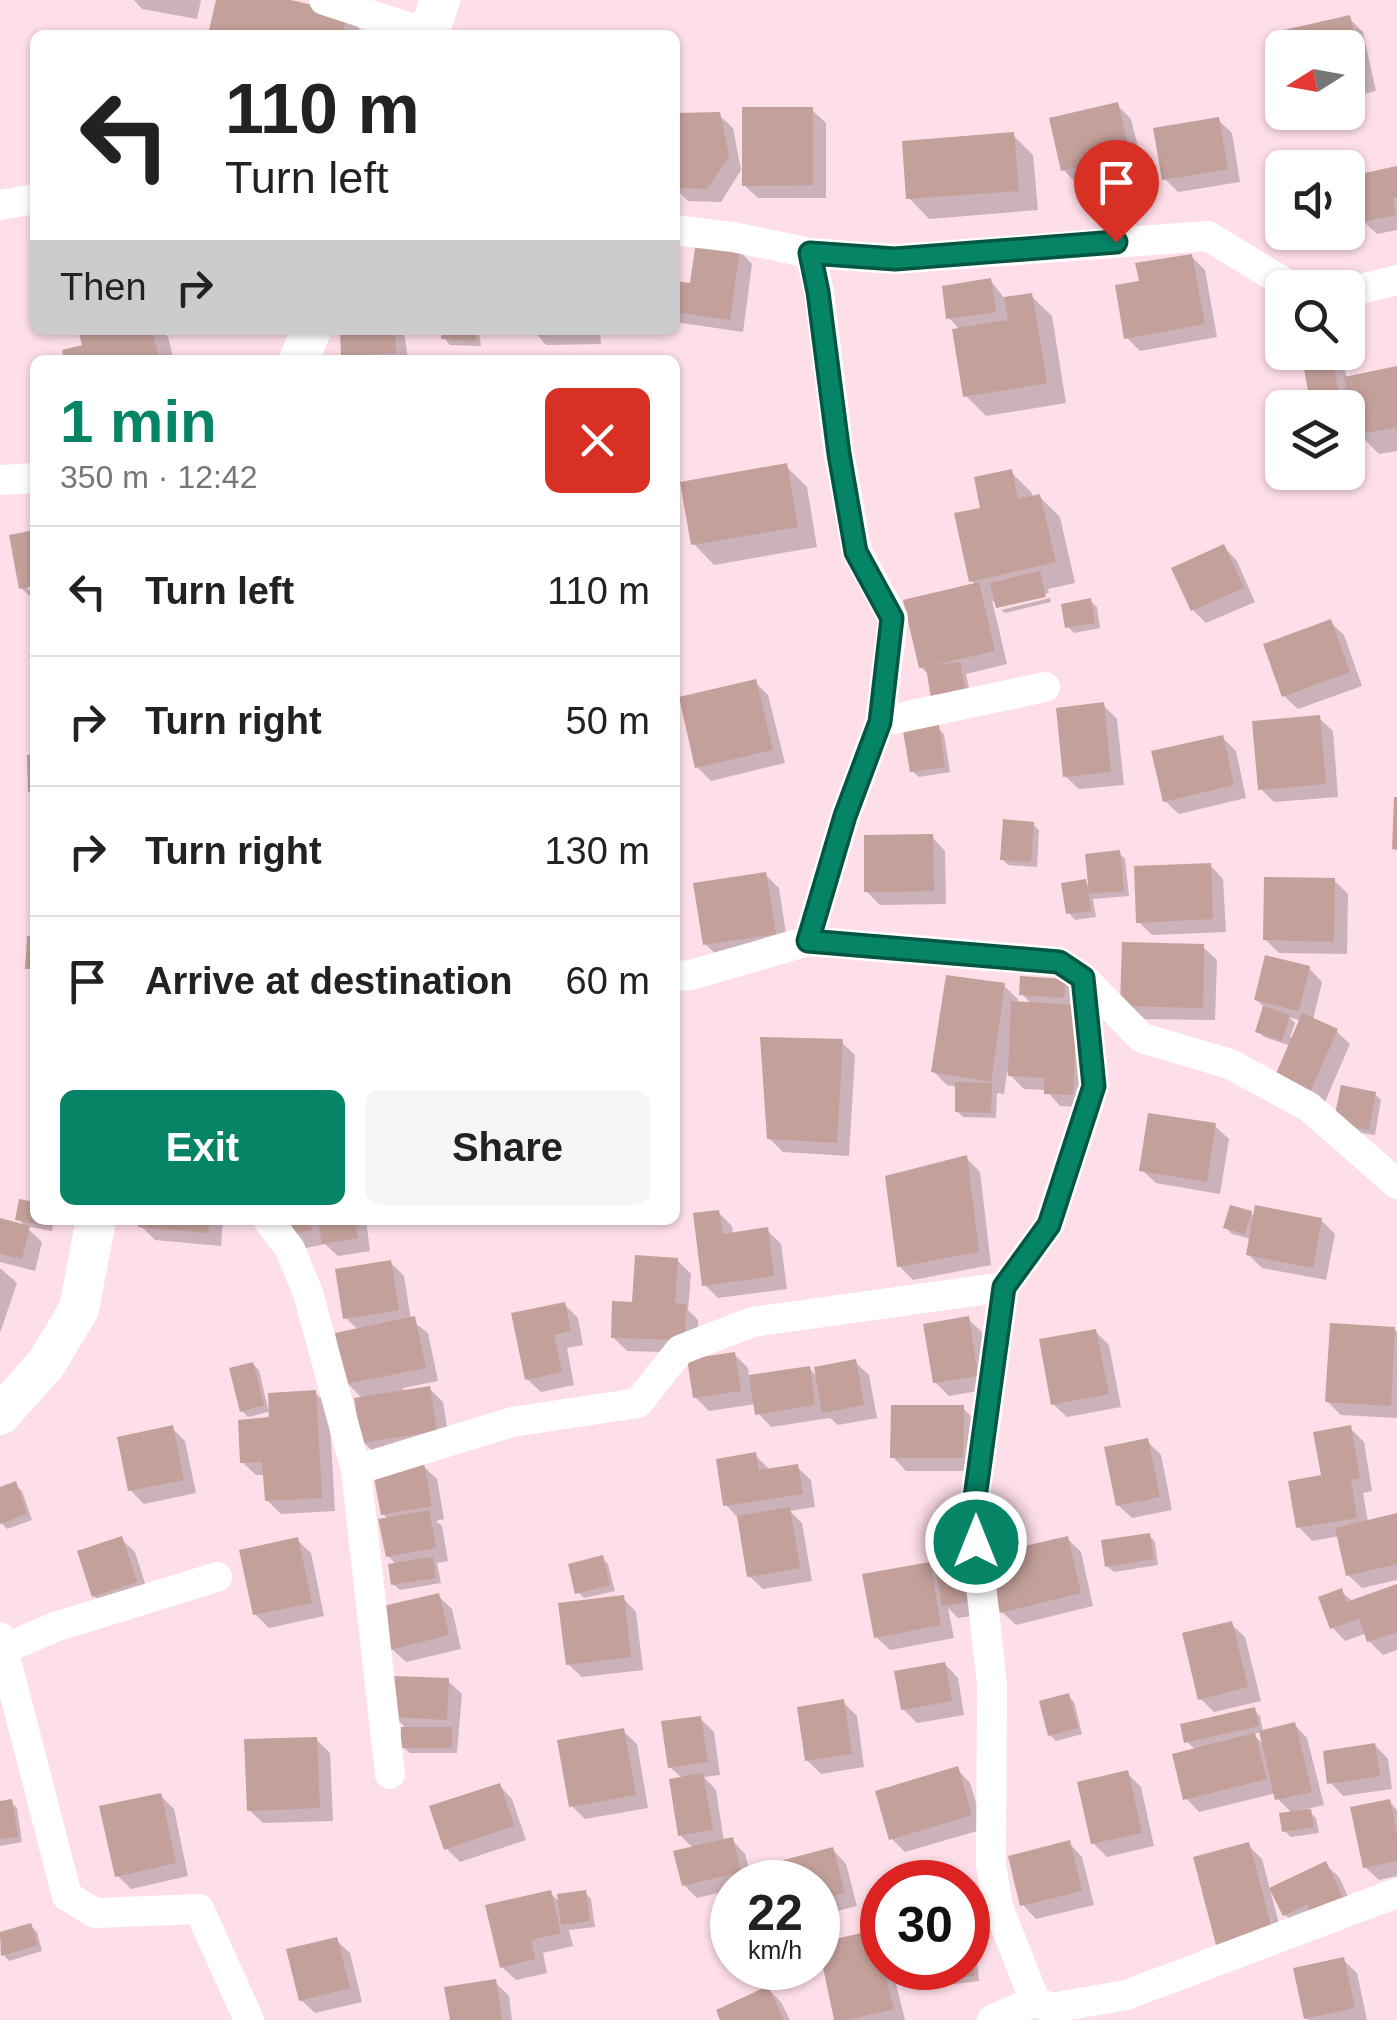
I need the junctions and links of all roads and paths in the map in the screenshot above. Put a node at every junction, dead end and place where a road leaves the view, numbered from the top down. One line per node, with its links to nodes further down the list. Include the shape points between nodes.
1 (324, 0): 2 (street)
2 (432, 23)
3 (30, 199): 4 (street)
4 (0, 205)
5 (680, 231): 6 (street)
6 (810, 253): 7 (street, via 895,259 1208,236); 13 (street, via 856,552 892,618)
7 (1265, 271)
8 (1397, 280): 9 (street)
9 (1365, 288)
10 (30, 478): 11 (street)
11 (0, 480)
12 (1045, 687): 13 (street)
13 (880, 722): 14 (street)
14 (808, 941): 15 (street); 16 (street, via 1059,962)
15 (680, 976)
16 (1083, 978): 17 (street, via 1142,1038 1230,1064 1309,1107); 20 (street, via 1094,1086 1049,1225)
17 (1397, 1184)
18 (95, 1225): 21 (main road, via 79,1309 46,1364)
19 (272, 1225): 22 (street, via 308,1293)
20 (1004, 1287): 22 (street, via 752,1322 680,1350 638,1404 512,1422); 27 (street, via 973,1512 992,1685 991,1865 998,1907)
21 (0, 1415)
22 (356, 1470): 25 (street)
23 (217, 1577): 24 (street)
24 (2, 1643): 28 (street, via 67,1896 95,1913 198,1909)
25 (390, 1774)
26 (1397, 1893): 27 (street, via 1126,1995)
27 (1048, 2010): 29 (street)
28 (249, 2020)
29 (992, 2020)

